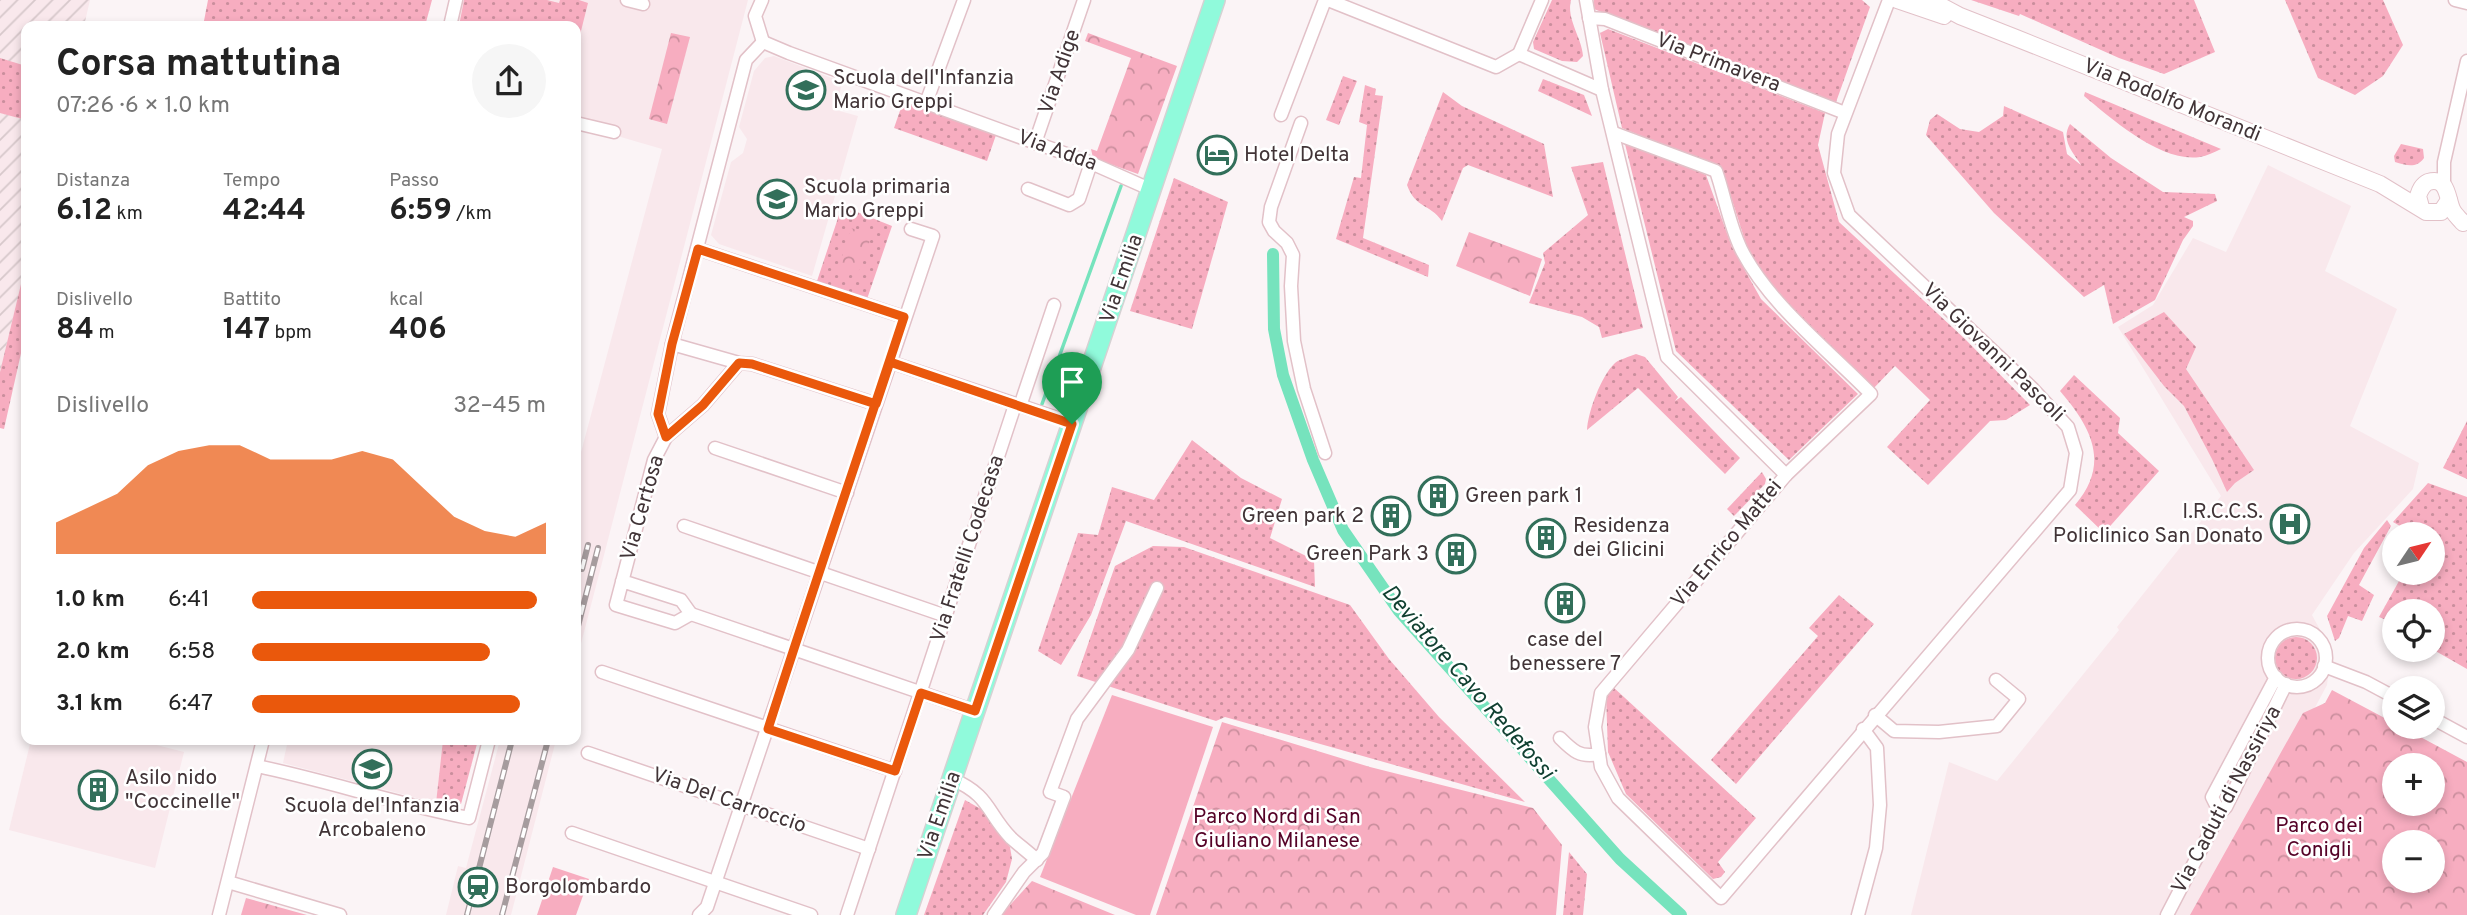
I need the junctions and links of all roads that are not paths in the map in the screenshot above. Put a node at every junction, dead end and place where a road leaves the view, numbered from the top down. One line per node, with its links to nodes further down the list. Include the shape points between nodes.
1 (456, 0): 19 (street)
2 (627, 0): 16 (street)
3 (762, 0): 20 (street, via 755,16)
4 (964, 0): 26 (street)
5 (1084, 0): 33 (street, Via Adige)
6 (1215, 0): 38 (main road, Via Emilia)
7 (1326, 0): 21 (street, via 1496,66); 28 (street)
8 (1542, 0): 21 (street)
9 (1586, 0): 18 (street, Via Enrico Mattei)
10 (1889, 0): 27 (street, Via Giovanni Pascoli)
11 (1897, 0): 17 (street, Via Rodolfo Morandi, via 1942,16)
12 (1915, 0): 17 (street, Via Rodolfo Morandi)
13 (1930, 0): 17 (street, Via Rodolfo Morandi)
14 (2455, 0): 15 (street)
15 (2467, 3)
16 (643, 5)
17 (1955, 13): 35 (street, Via Rodolfo Morandi)
18 (1589, 18): 23 (street, Via Enrico Mattei); 27 (street, Via Primavera, via 1605,19)
19 (451, 21)
20 (763, 42): 26 (street, Via Adda); 42 (street, via 746,60)
21 (1519, 54): 24 (street)
22 (2467, 61): 37 (street)
23 (1597, 63): 24 (street); 25 (street, Via Enrico Mattei)
24 (1582, 81): 25 (street)
25 (1602, 90): 32 (street, Via Enrico Mattei)
26 (926, 103): 33 (street, Via Adda)
27 (1845, 113): 70 (street, Via Giovanni Pascoli, via 1834,173 1849,215 2048,403 2068,427 2076,453 2070,490)
28 (1281, 115)
29 (1301, 123): 53 (street, via 1268,216 1270,226 1293,255 1294,341)
30 (581, 124): 31 (street)
31 (614, 132)
32 (1614, 133): 54 (street, Via Enrico Mattei, via 1667,357); 54 (street, via 1716,171 1742,250 1768,293 1871,394)
33 (1035, 143): 34 (street, Via Adda)
34 (1091, 163): 36 (street, via 1079,199 1069,205); 38 (street, Via Adda)
35 (2383, 185): 37 (street, Via Rodolfo Morandi); 39 (street, Via Rodolfo Morandi)
36 (1028, 189)
37 (2435, 189): 39 (street, via 2418,196); 39 (street, via 2445,209); 40 (street)
38 (1152, 190): 50 (main road, Via Emilia)
39 (2428, 210): 40 (street, Via Rodolfo Morandi, via 2445,220)
40 (2465, 223)
41 (911, 229): 44 (street, via 933,236)
42 (698, 249): 44 (street); 45 (street)
43 (1054, 305): 49 (street, Via Fratelli Codecasa)
44 (904, 317): 46 (street)
45 (672, 344): 47 (street); 51 (street, via 658,414)
46 (890, 362): 48 (street); 49 (street)
47 (739, 363): 48 (street); 51 (street, via 703,405)
48 (876, 404): 55 (street)
49 (1017, 405): 50 (street); 61 (street, Via Fratelli Codecasa)
50 (1072, 424): 69 (main road, Via Emilia)
51 (666, 437): 58 (street, Via Certosa, via 654,460)
52 (715, 447): 55 (street)
53 (1325, 453)
54 (1786, 475): 79 (street, Via Enrico Mattei, via 1601,693 1595,727)
55 (847, 493): 57 (street)
56 (684, 526): 57 (street)
57 (821, 573): 61 (street); 62 (street)
58 (622, 581): 60 (street, via 681,600); 60 (street, via 616,605 675,624)
59 (1157, 588): 87 (street, via 1128,650 1077,719 1051,792 1064,797)
60 (691, 614): 62 (street)
61 (946, 617): 68 (street, Via Fratelli Codecasa)
62 (793, 649): 68 (street); 72 (street)
63 (2324, 666): 66 (street, via 2309,684 2295,686); 66 (street, via 2325,653 2318,638 2292,629 2276,637 2270,648 2269,666); 67 (street)
64 (602, 672): 72 (street)
65 (1996, 680): 70 (street, via 2019,699 1997,726 1894,731)
66 (2281, 680): 84 (street, Via Caduti di Nassiriya, via 2286,687); 84 (street, via 2212,797)
67 (2382, 691)
68 (921, 693): 69 (street); 81 (street, Via Fratelli Codecasa)
69 (975, 711): 82 (main road, Via Emilia)
70 (1875, 715): 73 (street, Via Giovanni Pascoli)
71 (2445, 725): 74 (street)
72 (768, 729): 81 (street); 83 (street)
73 (1863, 729): 90 (street, Via Giovanni Pascoli); 98 (street, via 1877,748 1880,805 1876,848)
74 (2467, 737)
75 (1560, 738): 79 (street, via 1574,753)
76 (262, 745): 80 (street)
77 (488, 745): 80 (street, via 468,818)
78 (588, 753): 83 (street, Via Del Carroccio)
79 (1599, 754): 90 (street, Via Enrico Mattei, via 1618,798)
80 (257, 766): 88 (street)
81 (895, 771): 86 (street, Via Fratelli Codecasa)
82 (952, 779): 87 (street, via 981,796 1009,836); 96 (main road, Via Emilia)
83 (741, 805): 86 (street, Via Del Carroccio); 89 (street)
84 (2220, 813): 99 (street, Via Caduti di Nassiriya)
85 (572, 833): 89 (street)
86 (869, 849): 95 (street, Via Fratelli Codecasa)
87 (1037, 860): 97 (street)
88 (228, 882): 92 (street); 93 (street)
89 (715, 883): 91 (street); 94 (street)
90 (1721, 898)
91 (705, 913)
92 (219, 915)
93 (340, 915)
94 (811, 915)
95 (847, 915)
96 (906, 915)
97 (994, 915)
98 (1858, 915)
99 (2167, 915)

